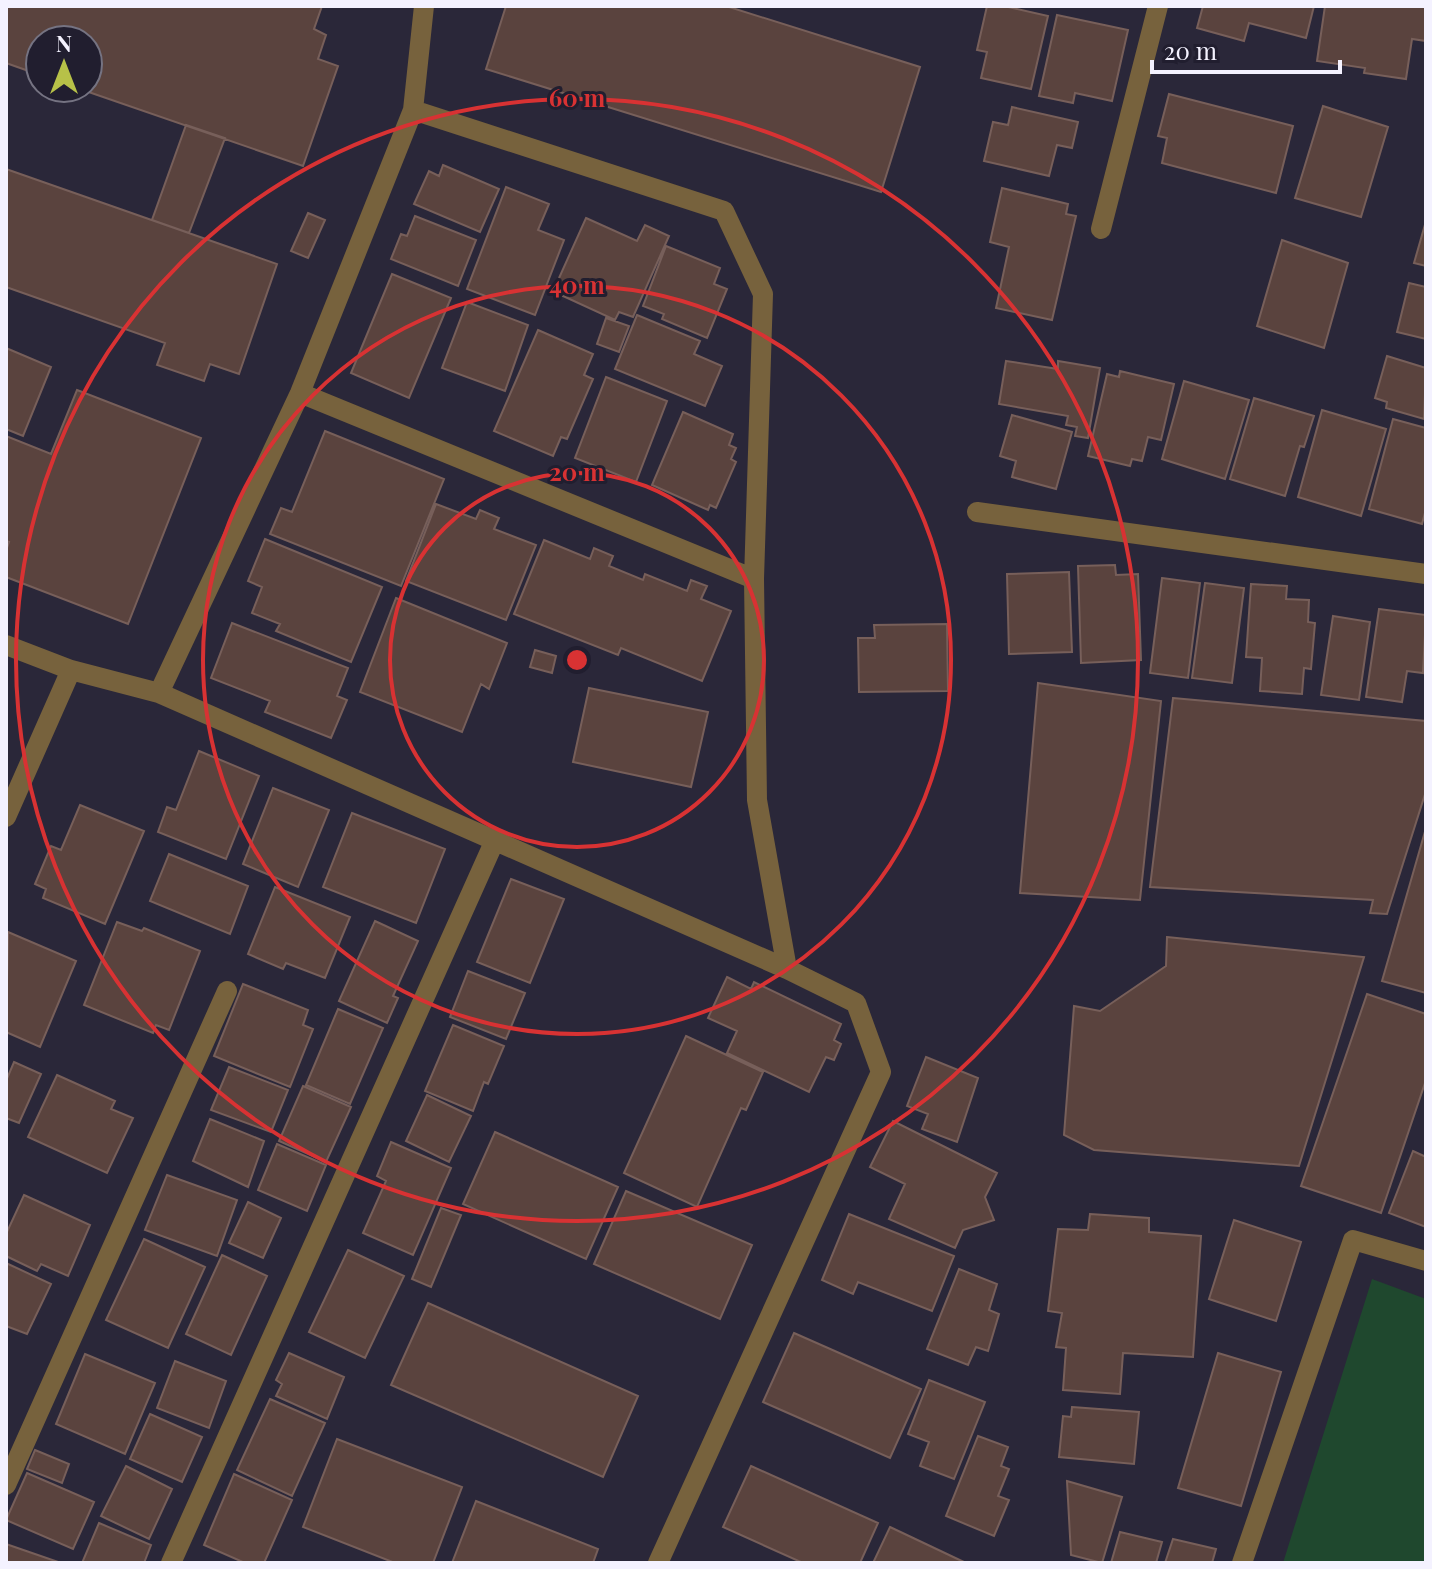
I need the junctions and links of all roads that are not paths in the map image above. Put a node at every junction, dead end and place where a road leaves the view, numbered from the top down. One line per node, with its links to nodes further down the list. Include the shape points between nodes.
1 (424, 6): 3 (street)
2 (1158, 6): 4 (street)
3 (413, 110): 5 (street); 8 (street, via 724,211 763,294)
4 (1101, 229)
5 (300, 393): 8 (street); 11 (street)
6 (977, 512): 7 (street)
7 (1426, 574)
8 (754, 579): 14 (street, via 757,800)
9 (6, 645): 10 (street)
10 (71, 670): 11 (street); 12 (street)
11 (159, 693): 13 (street)
12 (6, 817)
13 (495, 840): 14 (street); 18 (street)
14 (787, 969): 19 (street, via 856,1003 881,1072)
15 (227, 991): 17 (street)
16 (1426, 1261): 20 (street, via 1353,1240)
17 (6, 1485)
18 (171, 1563)
19 (658, 1563)
20 (1242, 1563)

